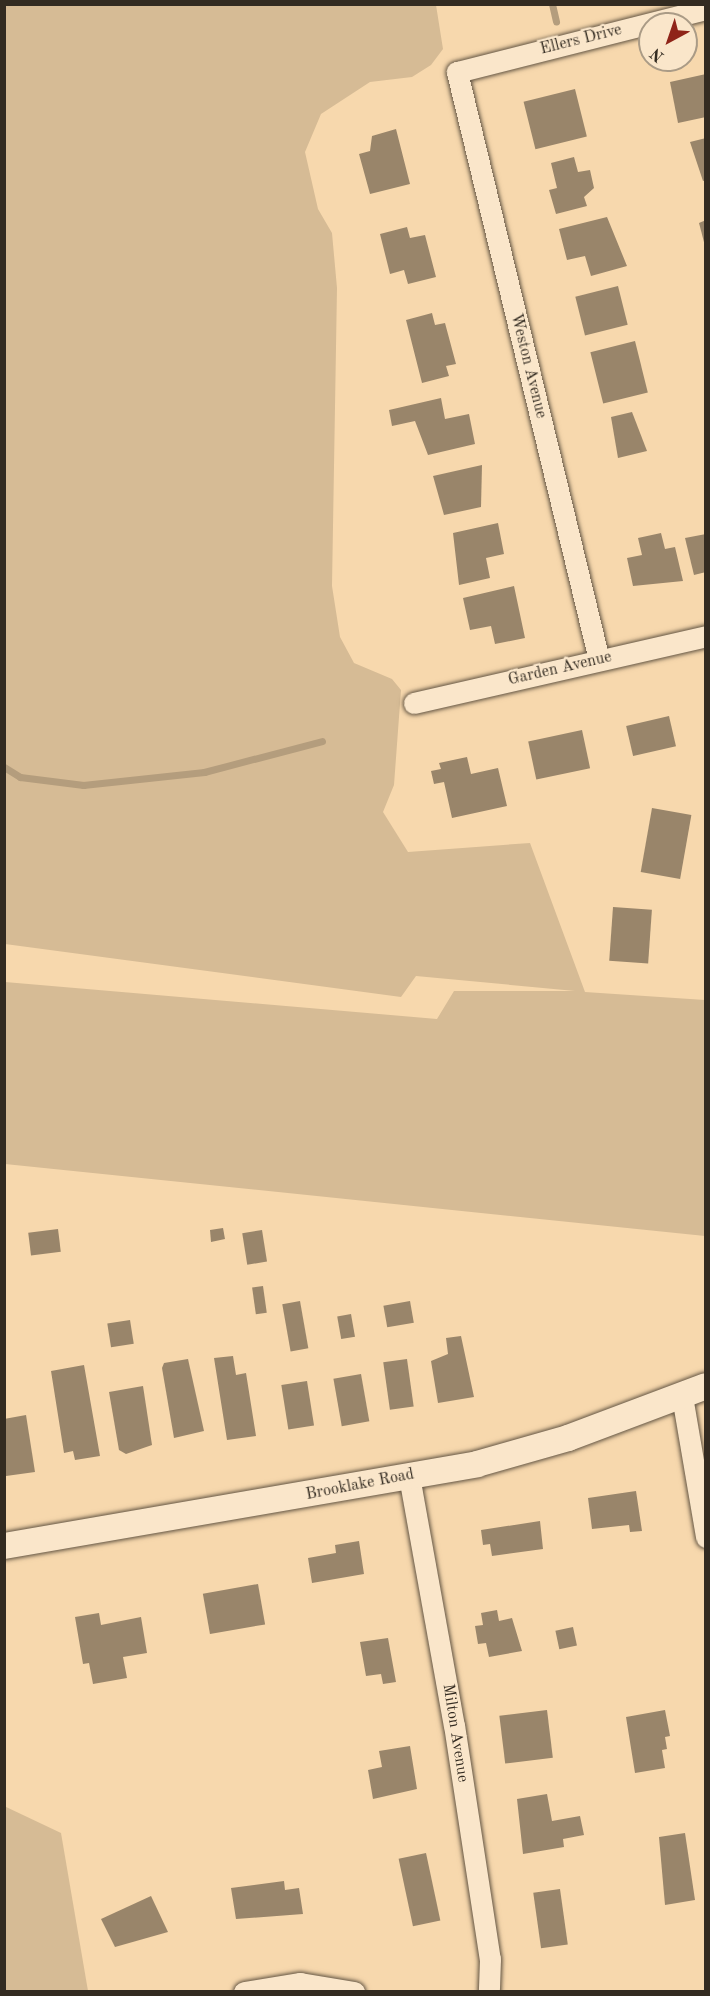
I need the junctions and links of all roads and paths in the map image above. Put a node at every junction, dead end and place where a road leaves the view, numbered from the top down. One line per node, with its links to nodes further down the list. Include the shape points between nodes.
1 (705, 9): 2 (street, Ellers Drive)
2 (457, 72): 4 (street, Weston Avenue)
3 (705, 636): 4 (street, Garden Avenue)
4 (599, 660): 5 (street, Garden Avenue)
5 (414, 703)
6 (705, 1386): 7 (street, Brooklake Road)
7 (681, 1396): 8 (street, Brooklake Road, via 529,1450); 9 (street)
8 (409, 1476): 10 (street, Brooklake Road); 13 (street, Milton Avenue, via 454,1725 490,1959)
9 (705, 1537)
10 (4, 1546)
11 (244, 1992): 12 (street, via 300,1983)
12 (354, 1992)
13 (489, 1992)

